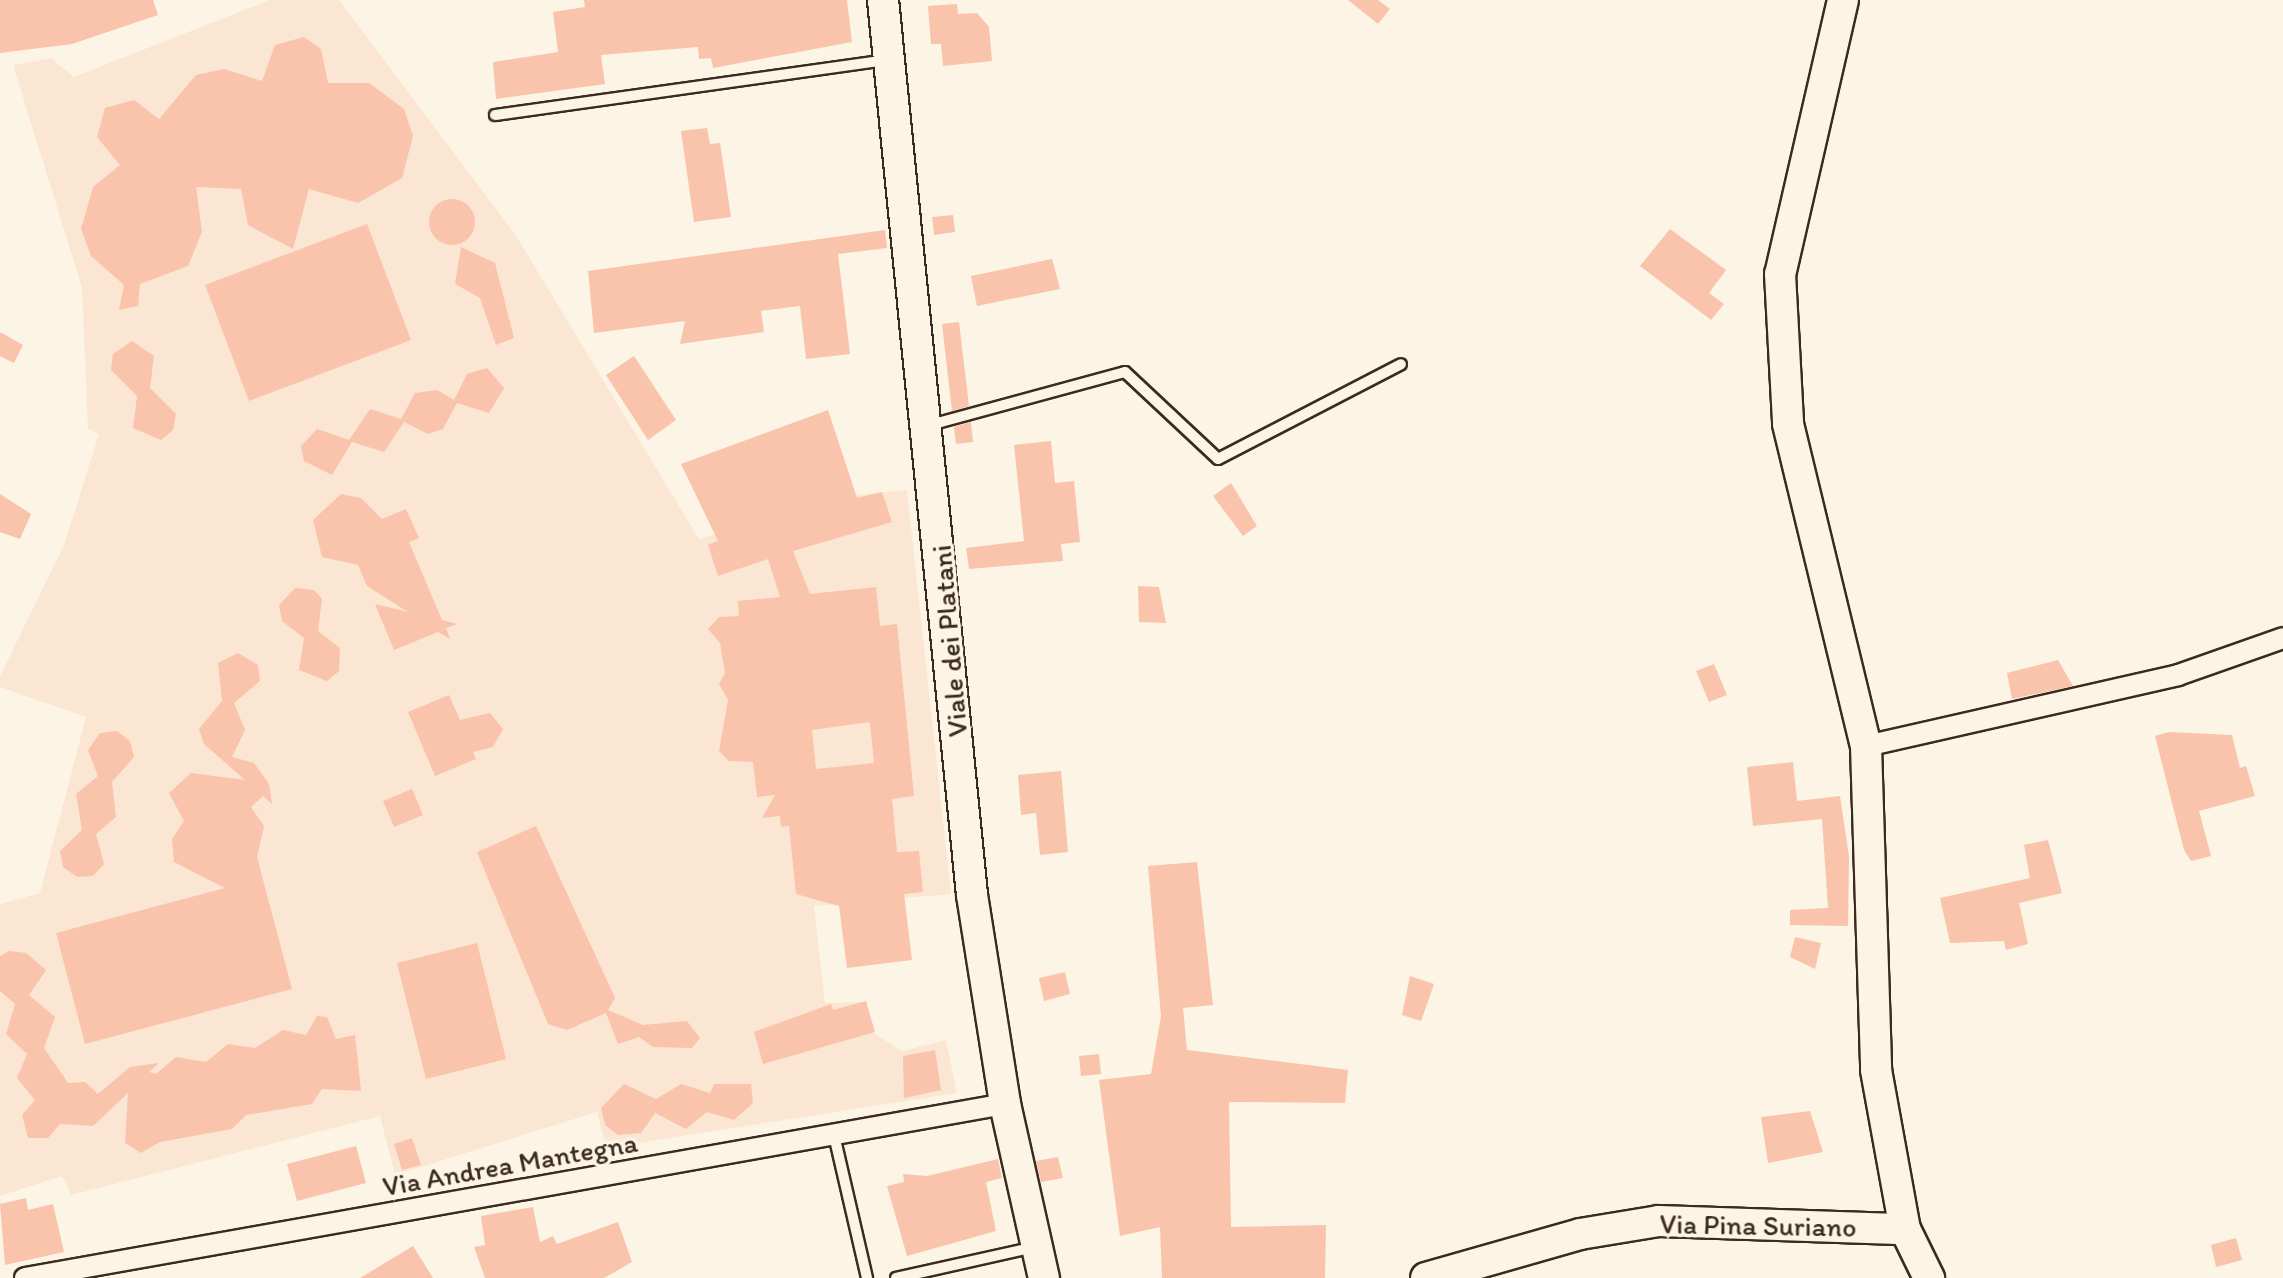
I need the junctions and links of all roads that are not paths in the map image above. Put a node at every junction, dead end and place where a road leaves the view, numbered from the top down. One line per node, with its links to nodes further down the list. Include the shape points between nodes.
1 (883, 0): 3 (street, Viale dei Platani)
2 (1843, 0): 8 (street, via 1780,274 1788,424)
3 (889, 60): 4 (lane); 6 (street, Viale dei Platani)
4 (495, 115)
5 (1401, 364): 6 (lane, via 1218,459 1125,372)
6 (930, 425): 9 (street, Viale dei Platani, via 972,895)
7 (2283, 638): 8 (street, via 2178,675)
8 (1866, 746): 11 (street, via 1876,1070)
9 (1005, 1104): 10 (street, Via Andrea Mantegna); 12 (street, Viale dei Platani)
10 (834, 1135): 13 (street, Via Andrea Mantegna); 14 (lane)
11 (1905, 1229): 17 (street, Via Pina Suriano, via 1659,1221 1580,1234); 18 (street)
12 (1037, 1246): 15 (lane); 16 (street, Viale dei Platani)
13 (25, 1278)
14 (867, 1278)
15 (896, 1278)
16 (1044, 1278)
17 (1426, 1278)
18 (1929, 1278)

